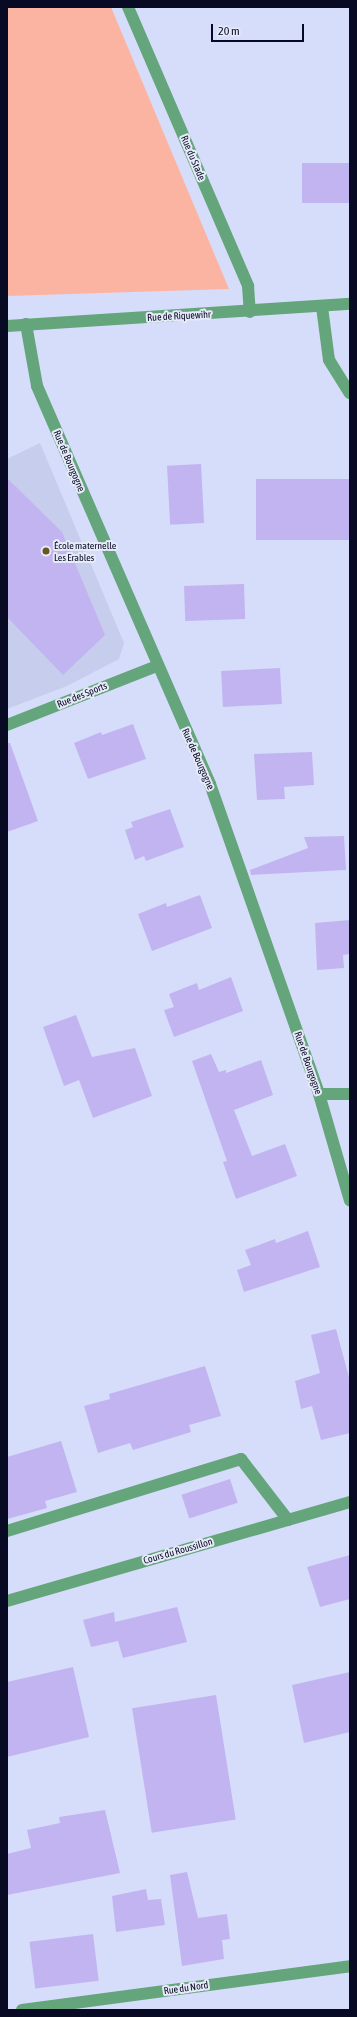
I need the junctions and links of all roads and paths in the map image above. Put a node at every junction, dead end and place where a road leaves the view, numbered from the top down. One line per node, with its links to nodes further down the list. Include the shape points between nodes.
1 (128, 7): 4 (street, Rue du Stade, via 248,286)
2 (350, 304): 3 (street, Rue de Riquewihr)
3 (322, 307): 4 (street, Rue de Riquewihr); 7 (street, via 329,360)
4 (250, 312): 5 (street, Rue de Riquewihr)
5 (26, 324): 6 (street, Rue de Riquewihr); 8 (street, Rue de Bourgogne, via 37,386)
6 (7, 326)
7 (350, 393)
8 (156, 666): 9 (street, Rue des Sports); 10 (street, Rue de Bourgogne, via 210,784)
9 (7, 725)
10 (319, 1094): 11 (street); 12 (street, Rue de Bourgogne)
11 (350, 1094)
12 (350, 1202)
13 (350, 1502): 14 (street, Cours du Roussillon)
14 (288, 1520): 15 (street, via 241,1458); 16 (street, Cours du Roussillon)
15 (7, 1531)
16 (7, 1601)
17 (350, 1966): 18 (street, Rue du Nord)
18 (22, 2010)

